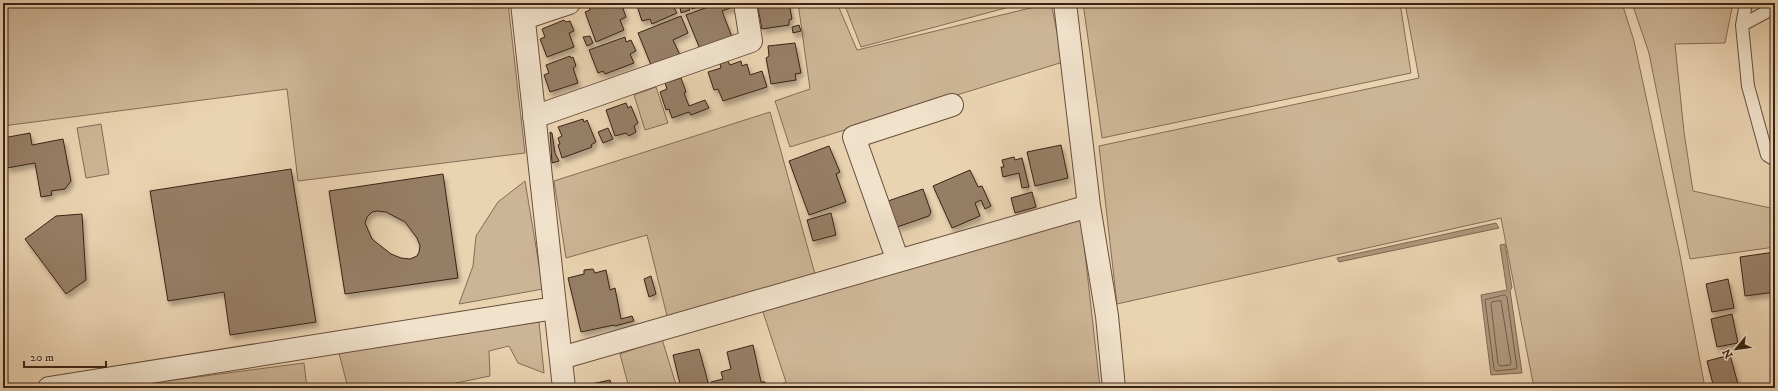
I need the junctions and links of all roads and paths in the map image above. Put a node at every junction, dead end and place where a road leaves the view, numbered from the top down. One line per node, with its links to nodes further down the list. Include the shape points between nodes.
1 (569, 3): 6 (street)
2 (745, 3): 9 (street, via 751,41)
3 (1065, 3): 11 (street)
4 (1746, 3): 7 (lane)
5 (1775, 9): 7 (lane)
6 (523, 10): 9 (street)
7 (1742, 25): 10 (lane, via 1748,86 1767,155)
8 (952, 105): 12 (street, via 854,137)
9 (534, 117): 13 (street)
10 (1775, 160)
11 (1089, 206): 12 (street); 17 (street, via 1107,316)
12 (898, 261): 14 (street)
13 (555, 308): 14 (street); 15 (street)
14 (561, 358): 16 (street)
15 (49, 388)
16 (564, 388)
17 (1114, 388)

